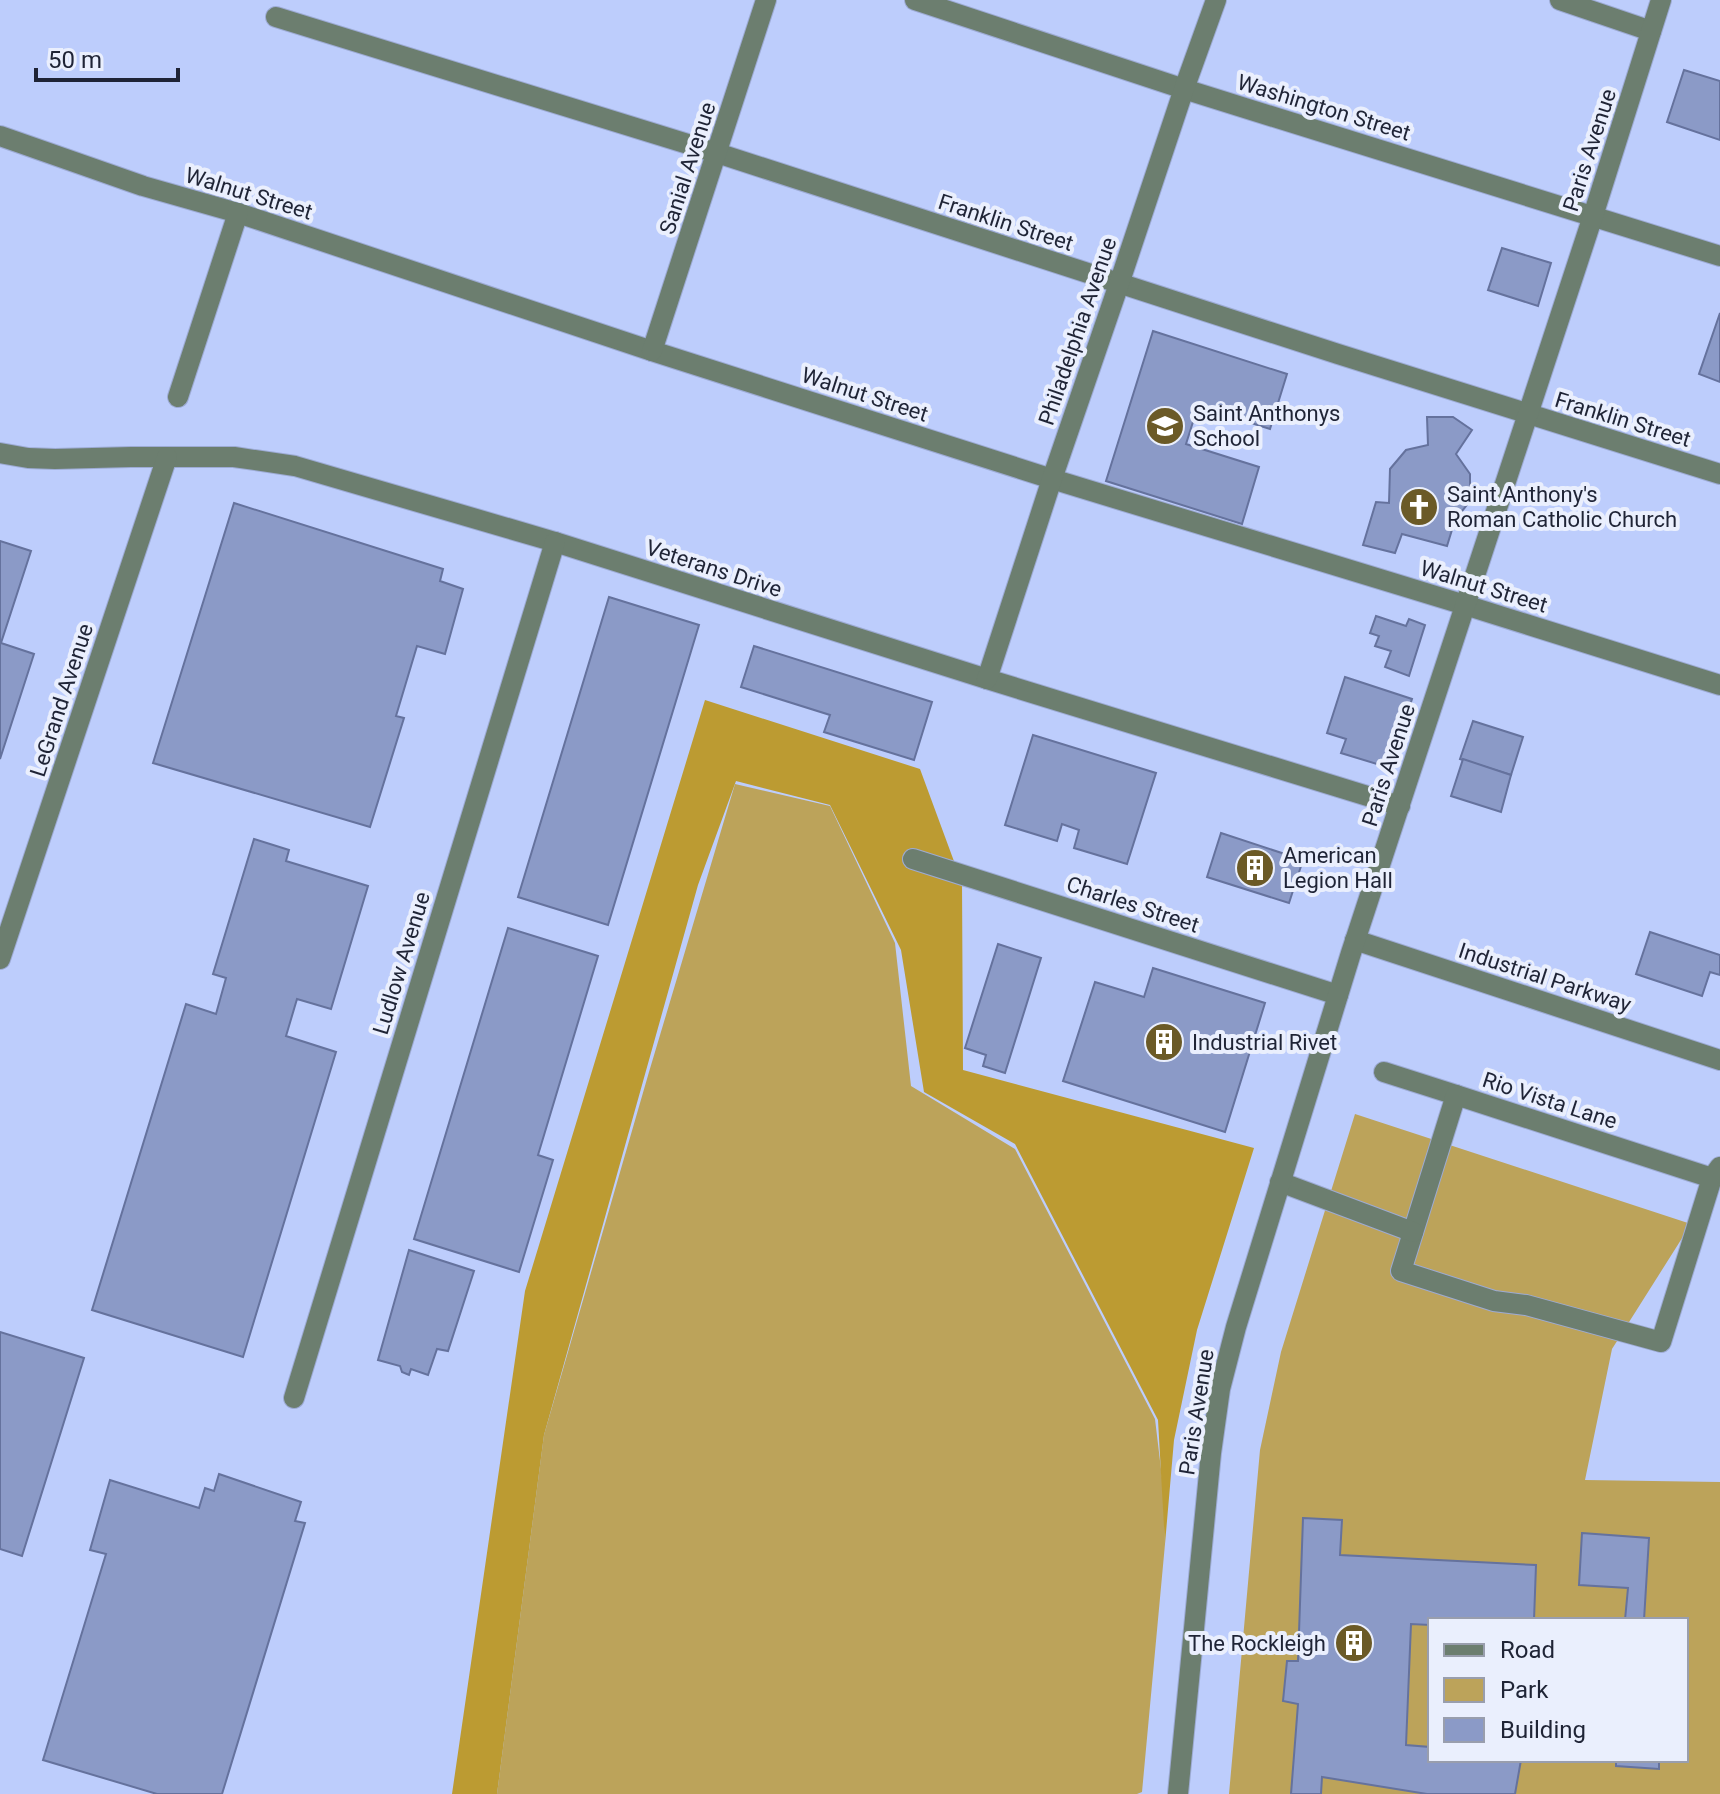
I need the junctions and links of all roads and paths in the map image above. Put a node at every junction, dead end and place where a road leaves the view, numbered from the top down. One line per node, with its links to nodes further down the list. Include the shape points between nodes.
1 (766, 0): 10 (street, Sanial Avenue)
2 (915, 0): 8 (street, Washington Street)
3 (1216, 0): 8 (street, Philadelphia Avenue)
4 (1560, 0): 7 (street)
5 (1661, 0): 7 (street, Paris Avenue)
6 (276, 17): 10 (street, Franklin Street)
7 (1651, 31): 12 (street, Paris Avenue)
8 (1184, 89): 12 (street, Washington Street); 14 (street, Philadelphia Avenue)
9 (0, 136): 11 (street, Walnut Street)
10 (717, 153): 14 (street, Franklin Street); 15 (street, Sanial Avenue)
11 (238, 213): 15 (street, Walnut Street); 16 (street)
12 (1593, 216): 13 (street, Washington Street); 17 (street, Paris Avenue)
13 (1720, 256)
14 (1119, 284): 17 (street, Franklin Street); 21 (street, Philadelphia Avenue)
15 (652, 351): 21 (street, Walnut Street)
16 (178, 397)
17 (1527, 415): 20 (street, Franklin Street); 23 (street, Paris Avenue)
18 (0, 453): 19 (street, Veterans Drive, via 55,459)
19 (167, 457): 22 (street, Veterans Drive, via 234,457 295,466); 29 (street, LeGrand Avenue)
20 (1720, 474)
21 (1052, 479): 23 (street, Walnut Street); 24 (street, Philadelphia Avenue)
22 (555, 542): 24 (street, Veterans Drive); 37 (street, Ludlow Avenue)
23 (1465, 605): 25 (street, Walnut Street); 26 (street, Paris Avenue)
24 (987, 679): 26 (street, Veterans Drive)
25 (1720, 685)
26 (1400, 806): 28 (street, Paris Avenue)
27 (913, 859): 30 (street, Charles Street)
28 (1355, 940): 30 (street, Paris Avenue); 31 (street, Industrial Parkway)
29 (0, 959)
30 (1338, 995): 35 (street, Paris Avenue)
31 (1720, 1060)
32 (1384, 1072): 33 (street)
33 (1456, 1095): 34 (street, Rio Vista Lane); 36 (street, Rio Vista Lane)
34 (1716, 1173): 36 (street, Rio Vista Lane, via 1661,1342 1494,1301 1401,1271)
35 (1280, 1182): 36 (street); 38 (street, Paris Avenue, via 1220,1389)
36 (1413, 1232)
37 (294, 1398)
38 (1178, 1794)

